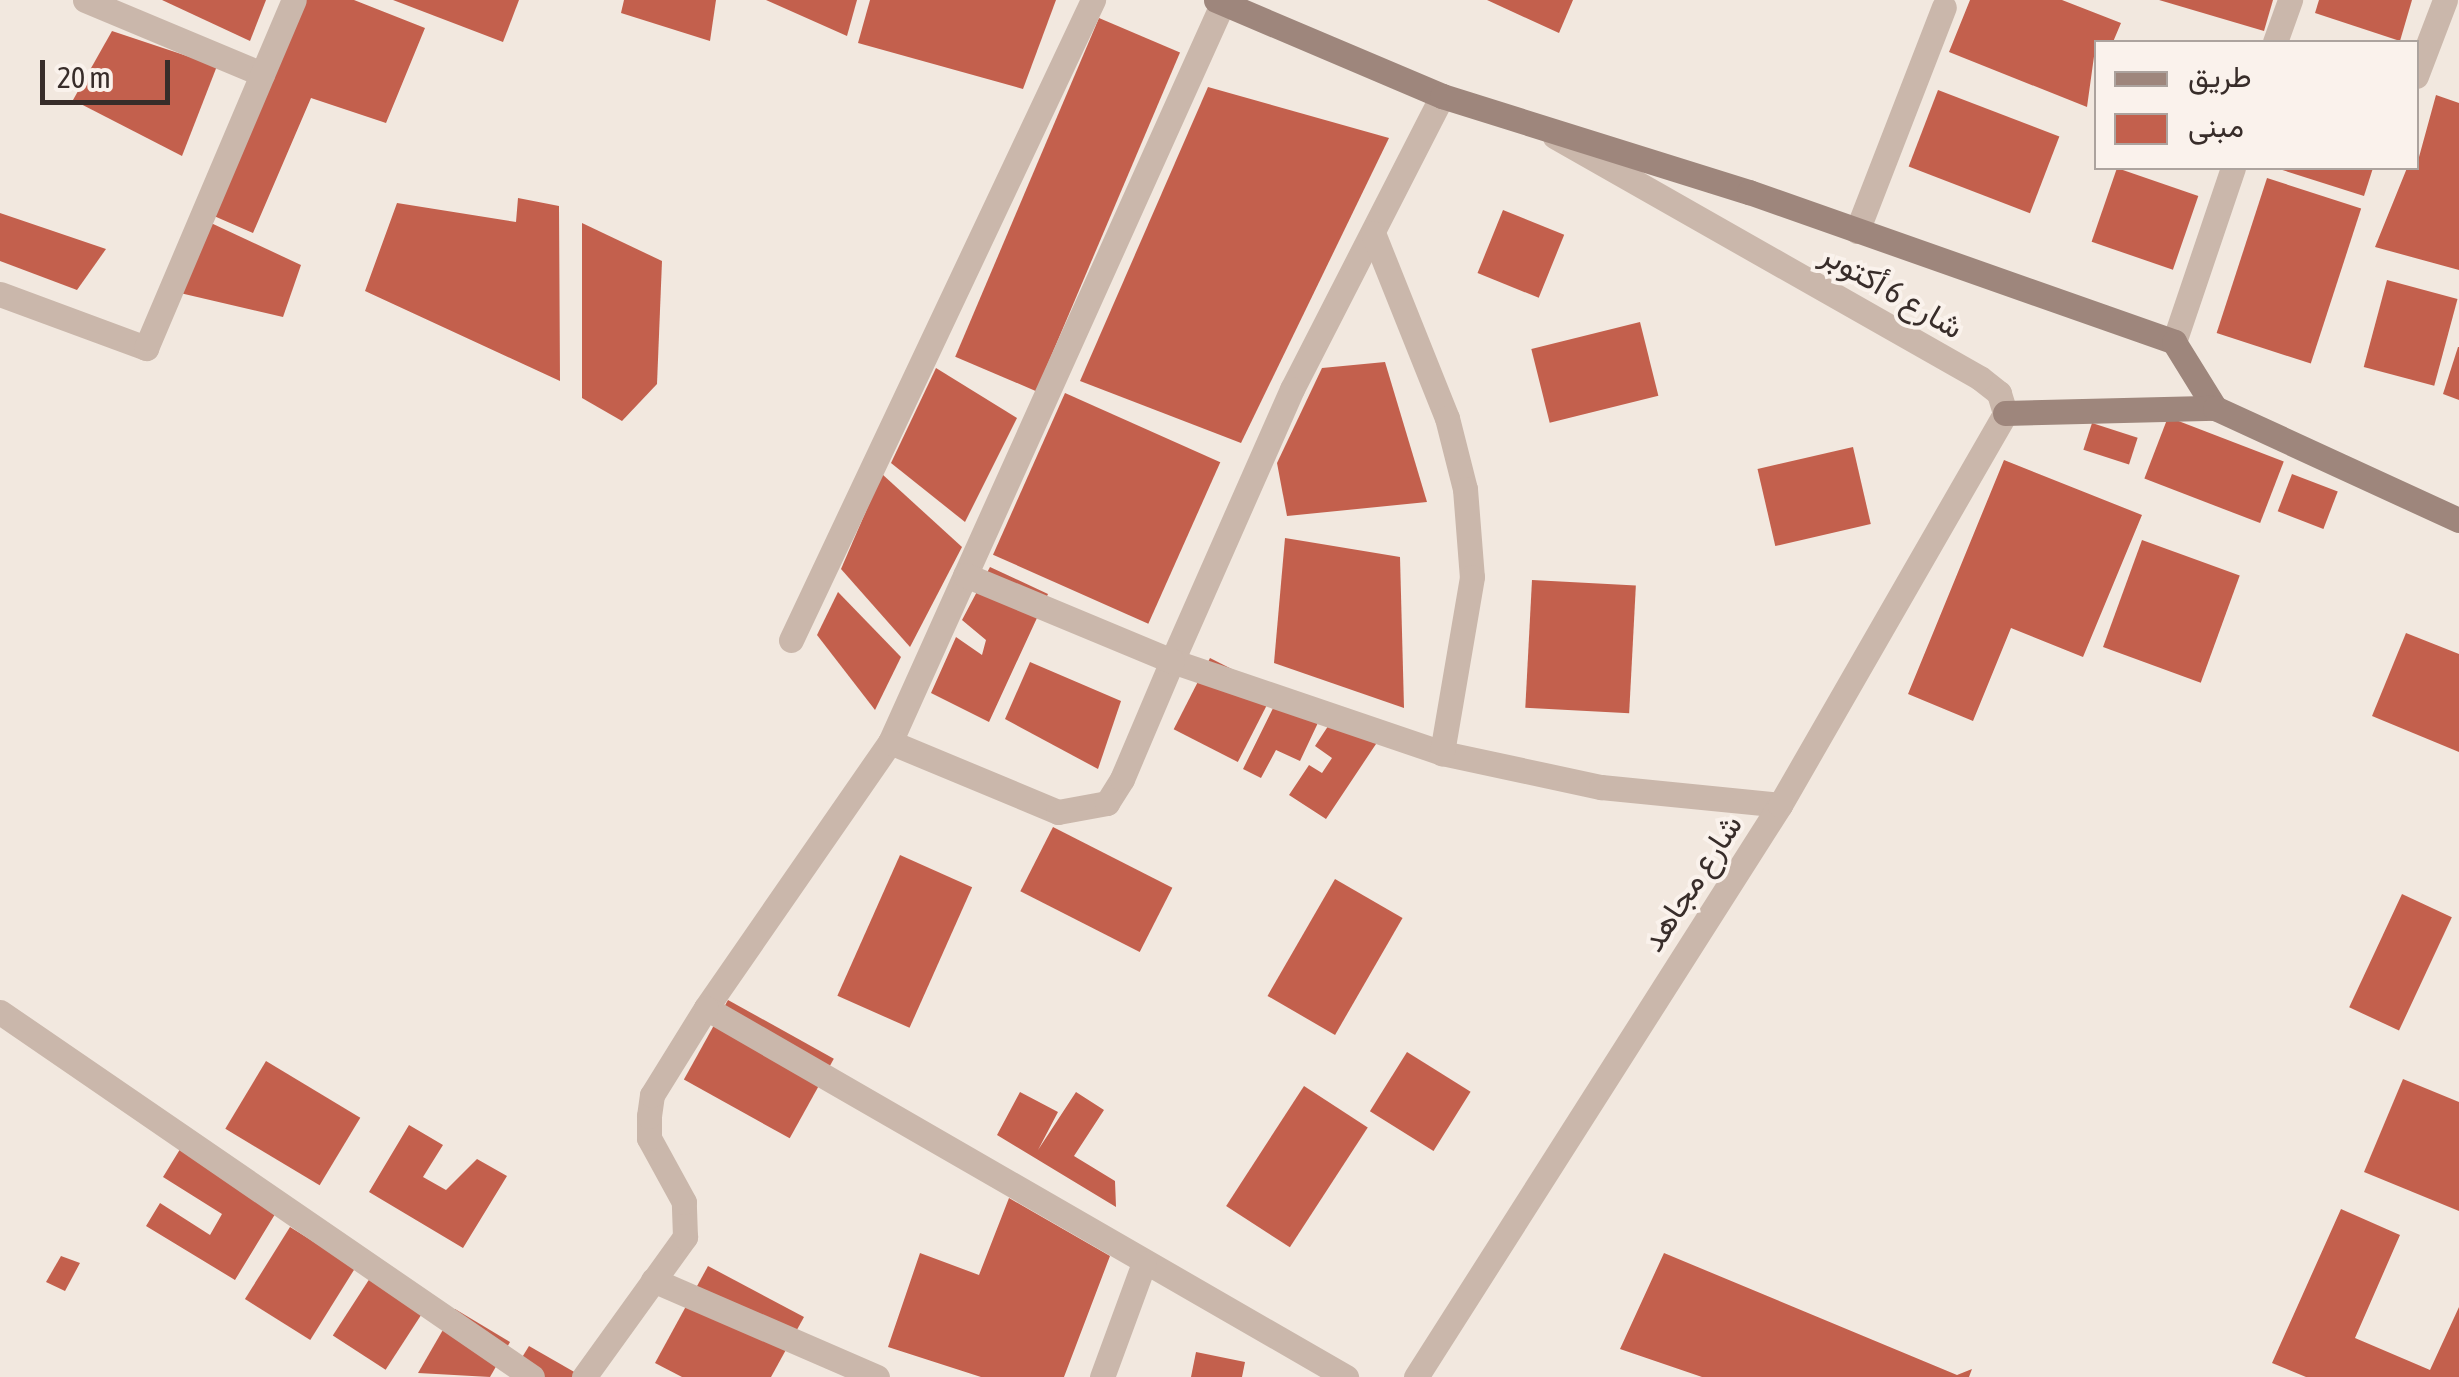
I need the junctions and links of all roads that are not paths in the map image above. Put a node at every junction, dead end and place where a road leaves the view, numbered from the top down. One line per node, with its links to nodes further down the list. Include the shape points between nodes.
1 (85, 0): 8 (street)
2 (294, 0): 11 (street)
3 (1092, 0): 23 (street)
4 (2290, 0): 9 (street)
5 (2445, 0): 10 (street)
6 (1221, 1): 12 (street, شارع 6 أكتوبر); 22 (street)
7 (1938, 2): 15 (street)
8 (136, 11): 11 (street)
9 (2276, 40)
10 (2419, 68)
11 (262, 74): 17 (street, via 146,348)
12 (1442, 96): 13 (street, شارع 6 أكتوبر); 16 (street)
13 (1550, 134): 15 (street, شارع 6 أكتوبر); 20 (street, شارع 6 أكتوبر, via 1980,378)
14 (2232, 170): 18 (street)
15 (1856, 231): 18 (street, شارع 6 أكتوبر)
16 (1373, 233): 24 (street, via 1292,389); 26 (street, via 1447,418 1464,489 1472,577)
17 (0, 294)
18 (2174, 342): 19 (street)
19 (2215, 408): 20 (street); 21 (street)
20 (2005, 413): 27 (street, شارع مجاهد)
21 (2459, 520)
22 (966, 575): 24 (street); 25 (street)
23 (791, 640)
24 (1172, 661): 25 (street, via 1122,778 1107,803 1086,814 1058,812); 26 (street)
25 (890, 742): 28 (street)
26 (1442, 753): 27 (street, via 1601,787)
27 (1780, 806): 39 (street, شارع مجاهد)
28 (706, 1008): 30 (street); 31 (street, via 652,1094 649,1138 688,1217 685,1237)
29 (0, 1012): 32 (street)
30 (1144, 1263): 37 (street); 38 (street)
31 (653, 1280): 33 (street); 35 (street)
32 (504, 1370): 34 (street)
33 (844, 1372): 36 (street)
34 (532, 1377)
35 (584, 1377)
36 (877, 1377)
37 (1102, 1377)
38 (1346, 1377)
39 (1416, 1377)

